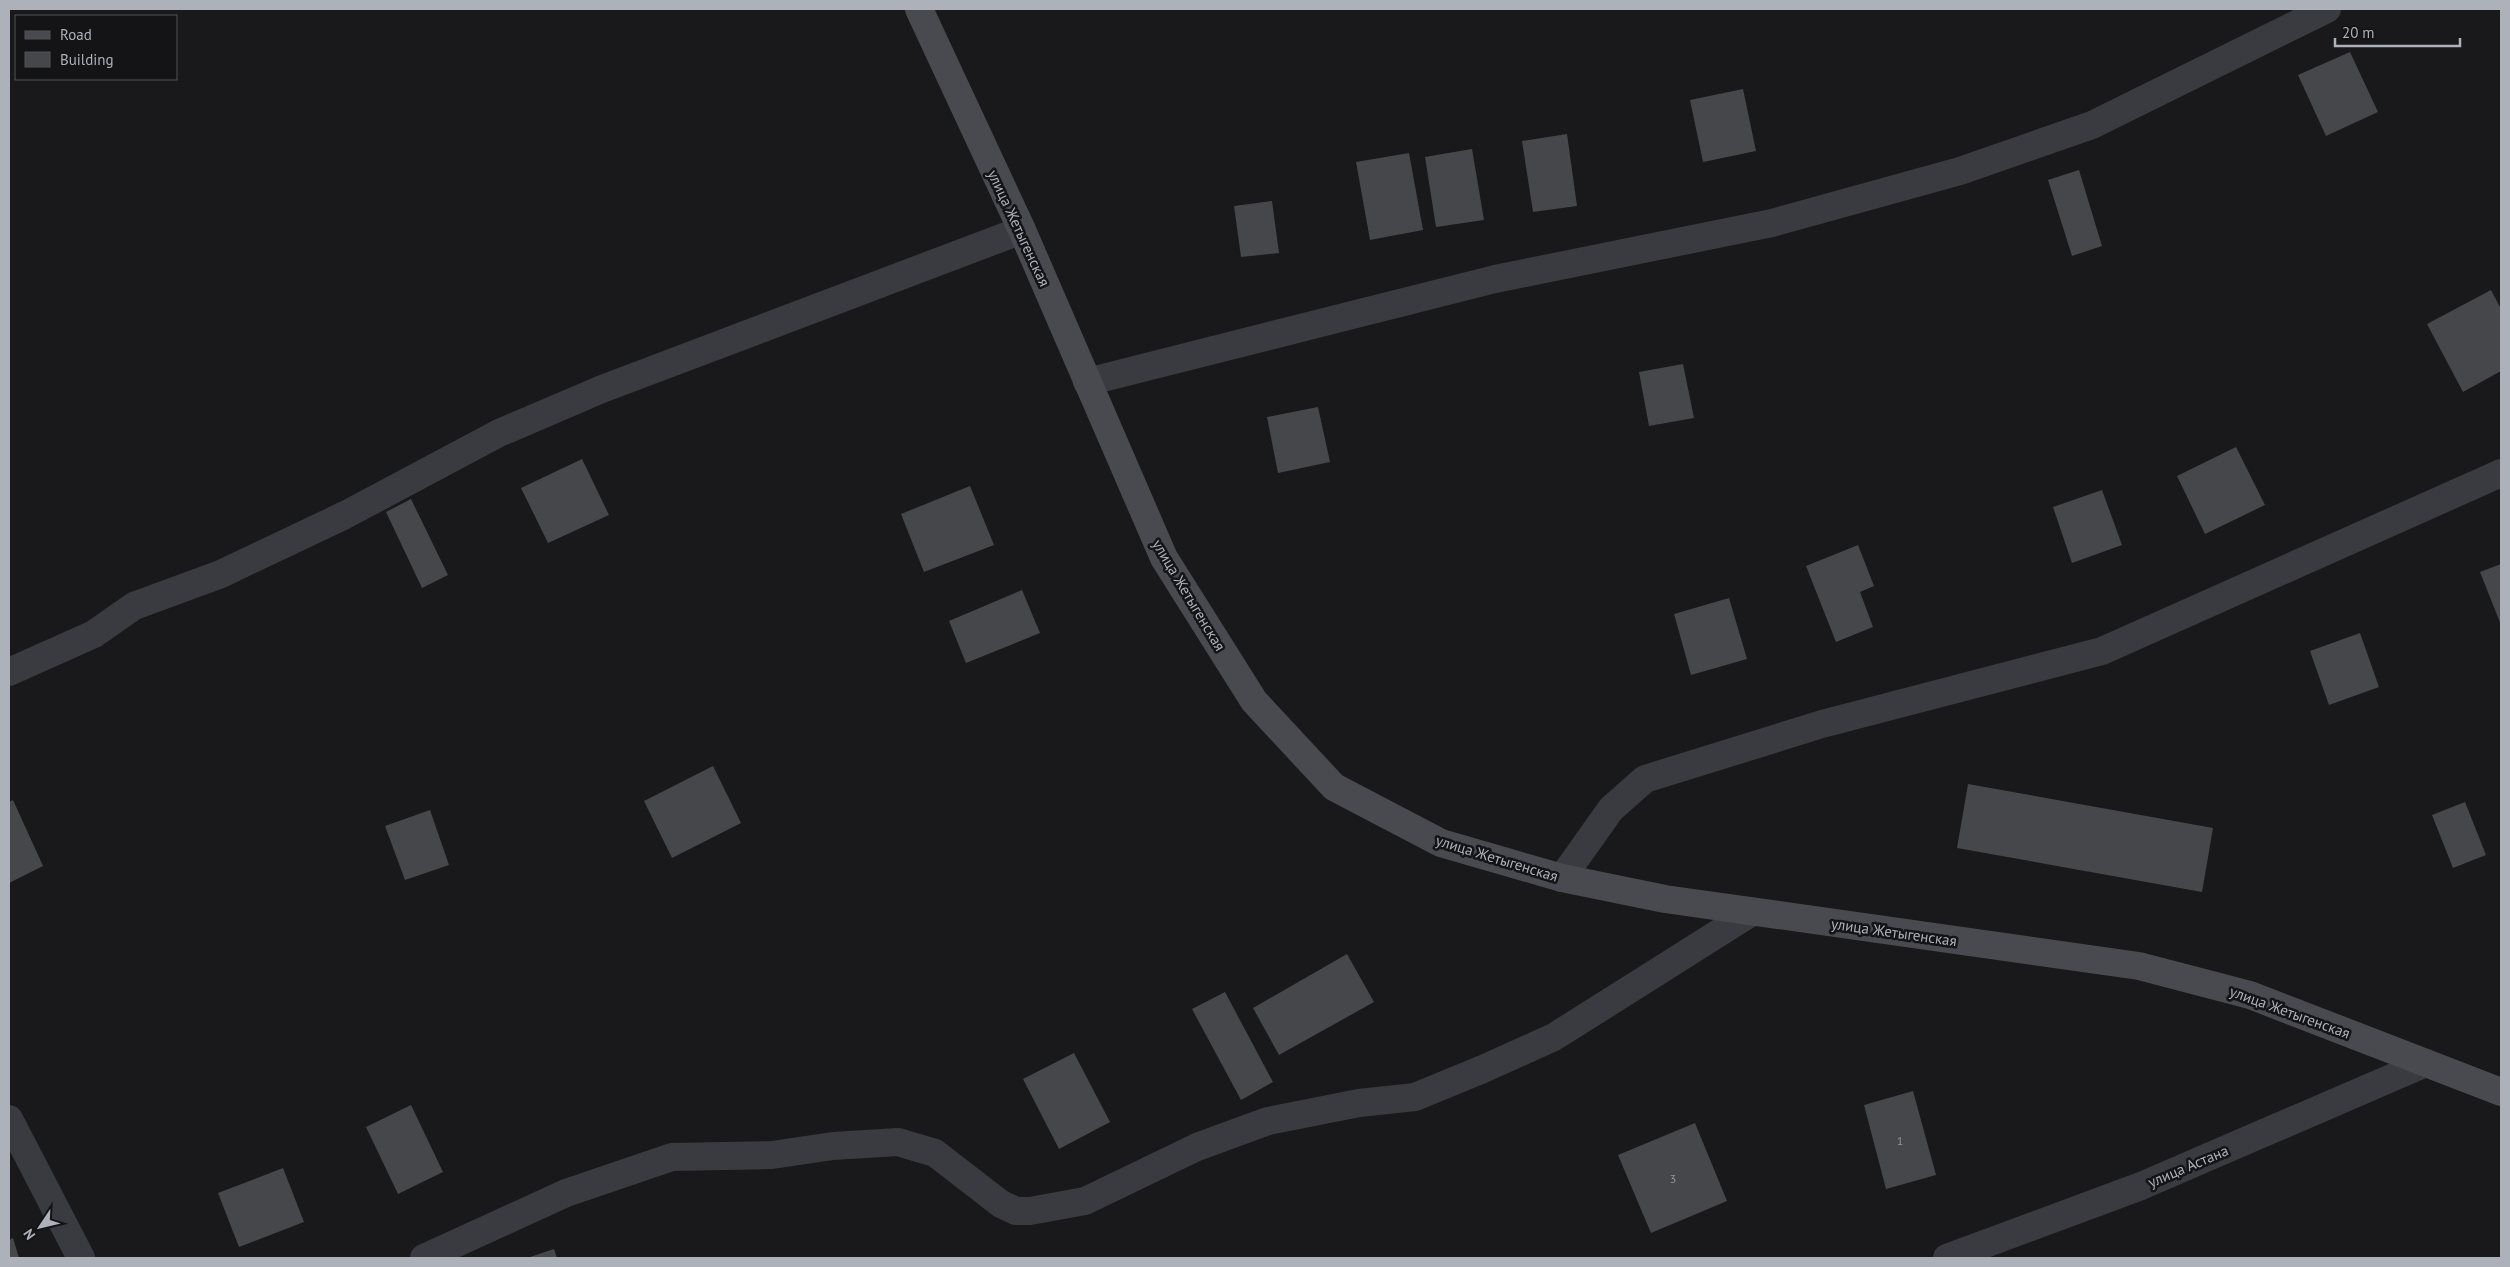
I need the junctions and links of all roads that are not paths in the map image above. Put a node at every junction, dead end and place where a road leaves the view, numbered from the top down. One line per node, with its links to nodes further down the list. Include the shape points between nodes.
1 (919, 9): 3 (main road, улица Жетыгенская)
2 (2326, 9): 4 (street, via 2092,125 1960,171 1772,223 1495,278)
3 (1022, 230): 4 (main road, улица Жетыгенская); 6 (street, via 602,389 499,433 345,515 221,574 134,606 94,634)
4 (1087, 382): 7 (main road, улица Жетыгенская, via 1164,558 1254,701 1334,787 1441,843)
5 (2501, 473): 7 (street, via 2102,651 1822,724 1645,779 1611,810)
6 (9, 672)
7 (1562, 878): 8 (main road, улица Жетыгенская, via 1665,899)
8 (1752, 912): 9 (main road, улица Жетыгенская, via 2139,966 2250,995); 13 (street, via 1554,1037 1482,1069 1415,1096 1359,1102 1268,1121 1197,1147 1085,1201 1016,1211 1001,1204 935,1153 898,1142 834,1146 772,1155 672,1157 566,1193)
9 (2426, 1063): 10 (main road, улица Жетыгенская); 14 (street, улица Астана, via 2141,1186)
10 (2501, 1092)
11 (9, 1119): 12 (street)
12 (81, 1258)
13 (424, 1258)
14 (1947, 1258)

